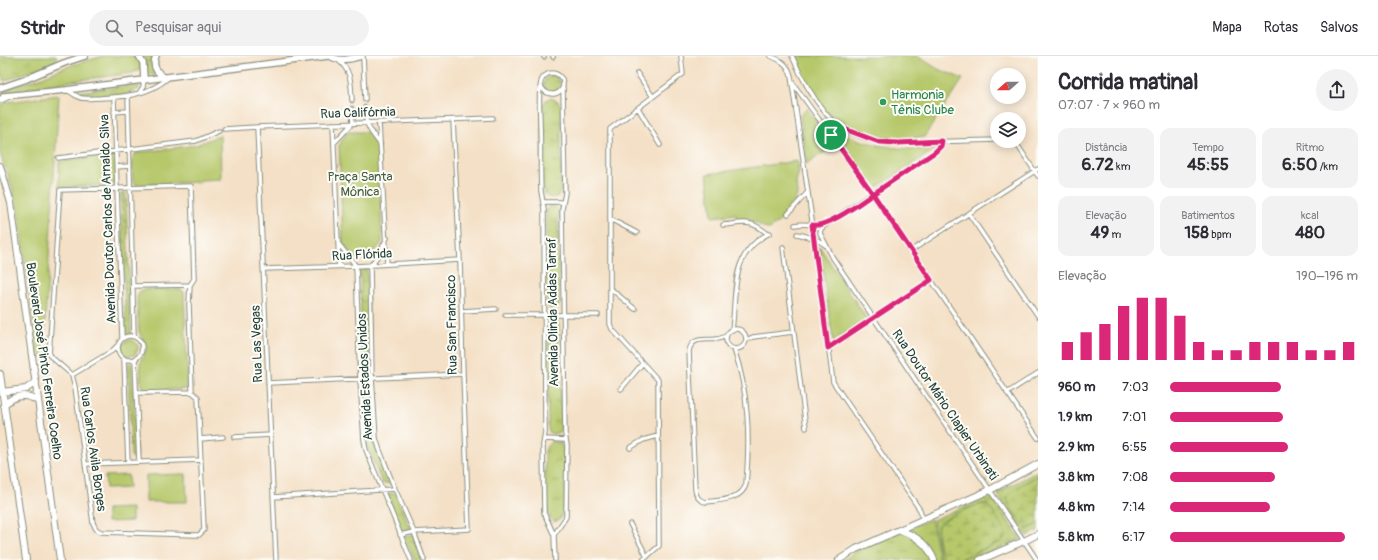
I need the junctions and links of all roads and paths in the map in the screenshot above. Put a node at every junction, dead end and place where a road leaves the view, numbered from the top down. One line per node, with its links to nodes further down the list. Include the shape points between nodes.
1 (85, 56): 19 (main road)
2 (139, 56): 15 (main road, via 143,63)
3 (156, 56): 14 (main road, via 156,69)
4 (329, 56): 9 (main road); 14 (main road)
5 (362, 56): 9 (main road); 27 (street)
6 (681, 56): 25 (street, via 683,74)
7 (770, 56): 10 (street)
8 (792, 57): 10 (street, via 789,63); 11 (street)
9 (337, 59): 29 (street, via 344,64 350,77)
10 (785, 63): 12 (street)
11 (797, 68): 12 (street); 42 (street, via 815,98)
12 (790, 72): 16 (street)
13 (637, 73): 25 (street)
14 (167, 76): 15 (main road); 21 (street, via 157,87)
15 (144, 79): 20 (main road); 21 (street)
16 (791, 82): 45 (street); 62 (street)
17 (541, 86): 18 (street, via 547,94 552,95); 18 (street, via 544,77 552,73 561,77); 64 (street, Avenida Olinda Addas Tarraf)
18 (562, 87): 65 (street, Avenida Olinda Addas Tarraf, via 565,193)
19 (0, 88)
20 (66, 90): 22 (main road); 26 (street, via 81,98)
21 (139, 92): 23 (street)
22 (8, 96): 24 (main road); 28 (main road)
23 (128, 96): 26 (street); 33 (street, Avenida Doutor Carlos de Arnaldo Silva)
24 (0, 97)
25 (652, 97): 31 (street)
26 (114, 98): 34 (street, Avenida Doutor Carlos de Arnaldo Silva)
27 (365, 99)
28 (0, 100)
29 (352, 100)
30 (365, 108): 38 (street)
31 (638, 108): 50 (street); 68 (street, via 610,129)
32 (352, 109): 37 (street)
33 (127, 111): 34 (street); 52 (street, Avenida Doutor Carlos de Arnaldo Silva)
34 (114, 112): 53 (street, Avenida Doutor Carlos de Arnaldo Silva)
35 (493, 118): 36 (street, Rua Califórnia)
36 (453, 120): 39 (street, Rua Califórnia); 81 (street, Rua San Francisco)
37 (353, 123): 38 (street, Rua Califórnia); 40 (street, Rua Califórnia); 48 (street)
38 (366, 123): 39 (street, Rua Califórnia); 49 (street)
39 (379, 123): 49 (street)
40 (333, 124): 41 (street, Rua Califórnia); 48 (street)
41 (257, 127): 43 (street, Rua Califórnia); 86 (street, Rua Las Vegas)
42 (839, 127): 45 (street); 47 (street, via 879,142)
43 (224, 129)
44 (219, 131): 52 (street, via 196,141)
45 (831, 135): 63 (street)
46 (990, 140): 47 (street)
47 (942, 141): 63 (street, via 935,152)
48 (334, 143): 77 (street)
49 (381, 145): 75 (street)
50 (660, 145)
51 (1020, 148): 58 (street)
52 (129, 150): 53 (street); 56 (street, Avenida Doutor Carlos de Arnaldo Silva)
53 (116, 151): 54 (street); 57 (street, Avenida Doutor Carlos de Arnaldo Silva)
54 (58, 158)
55 (0, 166): 126 (main road, Boulevard José Pinto Ferreira Coelho, via 11,203)
56 (129, 166): 57 (street); 61 (street, Avenida Doutor Carlos de Arnaldo Silva)
57 (116, 167): 60 (street, Avenida Doutor Carlos de Arnaldo Silva)
58 (1036, 171): 59 (street); 67 (street)
59 (1038, 176)
60 (117, 188): 61 (street); 108 (street, Avenida Doutor Carlos de Arnaldo Silva); 123 (street, Rua Carlos Avila Borges, via 60,190 49,355)
61 (130, 188): 88 (street, via 191,186 194,279); 89 (street, Avenida Doutor Carlos de Arnaldo Silva)
62 (807, 193): 66 (street); 72 (street)
63 (873, 194): 69 (street); 80 (street)
64 (543, 202): 65 (street); 95 (street, Avenida Olinda Addas Tarraf)
65 (563, 202): 96 (street, Avenida Olinda Addas Tarraf)
66 (788, 214)
67 (969, 214): 80 (street); 98 (street)
68 (610, 219): 73 (street); 90 (street)
69 (829, 222): 72 (street, via 818,226); 79 (street, Rua Doutor Mário Clapier Urbinati, via 820,231)
70 (723, 225): 99 (street, via 748,222 769,234 758,239 743,257 734,294)
71 (795, 225): 72 (street)
72 (812, 225): 76 (street)
73 (637, 233)
74 (796, 234): 76 (street)
75 (387, 238): 82 (street); 85 (street)
76 (814, 241): 79 (street, via 822,242); 113 (street)
77 (338, 243): 83 (street); 84 (street)
78 (783, 247): 103 (street)
79 (827, 247): 100 (street, Rua Doutor Mário Clapier Urbinati)
80 (912, 250): 87 (street)
81 (460, 260): 82 (street, Rua Flórida); 93 (street, Rua San Francisco)
82 (387, 264): 85 (street, Rua Flórida)
83 (339, 266): 84 (street, Rua Flórida); 86 (street, Rua Flórida)
84 (356, 266): 85 (street, Rua Flórida); 125 (street, Avenida Estados Unidos)
85 (370, 266): 124 (street, Avenida Estados Unidos)
86 (264, 269): 127 (street, Rua Las Vegas)
87 (931, 280): 100 (street); 132 (street)
88 (190, 285): 89 (street); 130 (street)
89 (133, 286): 105 (street, Avenida Doutor Carlos de Arnaldo Silva)
90 (610, 289): 92 (street); 119 (street, via 612,329)
91 (496, 309): 93 (street)
92 (635, 309)
93 (462, 311): 122 (street, Rua San Francisco)
94 (506, 315): 95 (street)
95 (544, 315): 96 (street); 142 (street, Avenida Olinda Addas Tarraf)
96 (563, 315): 97 (street); 143 (street, Avenida Olinda Addas Tarraf)
97 (598, 315)
98 (1038, 316)
99 (734, 318): 101 (street); 102 (street)
100 (875, 318): 113 (street); 152 (street, Rua Doutor Mário Clapier Urbinati)
101 (737, 329): 102 (street); 104 (street)
102 (732, 330): 106 (street)
103 (794, 332): 107 (street); 135 (street)
104 (745, 335): 107 (street); 110 (street)
105 (134, 336): 108 (street); 118 (street, via 143,348 141,355)
106 (726, 336): 109 (street); 111 (street)
107 (754, 337): 110 (street)
108 (122, 338): 112 (street)
109 (717, 339): 111 (street); 114 (street, via 700,339 693,342 689,352 695,489 702,502 738,496 746,484 748,423)
110 (746, 340): 114 (street, via 744,346)
111 (727, 343): 114 (street)
112 (118, 345): 115 (street); 116 (street)
113 (828, 348): 154 (street, via 833,382 920,510)
114 (736, 349)
115 (112, 351): 116 (street); 123 (street)
116 (119, 353): 117 (street)
117 (124, 358): 118 (street); 146 (street)
118 (135, 360): 131 (street)
119 (642, 364): 128 (street); 137 (street, via 658,380)
120 (1038, 373): 132 (street)
121 (0, 374): 129 (main road)
122 (463, 374): 124 (street); 157 (street, Rua San Francisco, via 469,529)
123 (72, 375): 148 (street, Rua Carlos Avila Borges)
124 (372, 378): 125 (street); 150 (street, Avenida Estados Unidos, via 376,438)
125 (360, 379): 127 (street); 151 (street, Avenida Estados Unidos, via 364,440)
126 (36, 382): 129 (main road, via 26,389); 133 (main road, Boulevard José Pinto Ferreira Coelho)
127 (268, 383): 136 (street, Rua Las Vegas)
128 (621, 389)
129 (1, 392): 134 (main road)
130 (192, 392): 131 (street); 141 (street, via 198,397)
131 (137, 393): 147 (street)
132 (1007, 393): 140 (street)
133 (38, 401): 134 (main road, via 20,396); 163 (main road, Boulevard José Pinto Ferreira Coelho)
134 (4, 405): 164 (main road)
135 (806, 428)
136 (271, 435): 139 (street); 153 (street, Rua Las Vegas)
137 (658, 436): 144 (street, via 643,440); 162 (street, via 659,546)
138 (223, 437): 141 (street)
139 (234, 437)
140 (1038, 438)
141 (200, 439): 145 (street)
142 (544, 439): 143 (street); 158 (street, Avenida Olinda Addas Tarraf, via 544,514)
143 (566, 440): 158 (street, Avenida Olinda Addas Tarraf, via 566,517)
144 (630, 448)
145 (201, 460): 147 (street); 148 (street, Rua Carlos Avila Borges, via 205,526 202,533 196,535 101,532 96,529 93,523)
146 (128, 462): 147 (street); 148 (street)
147 (139, 462)
148 (86, 464)
149 (1038, 464): 152 (main road)
150 (395, 488): 151 (street); 157 (street, Avenida Estados Unidos)
151 (382, 490): 153 (street); 160 (street, Avenida Estados Unidos)
152 (990, 490): 154 (main road); 161 (street, Rua Doutor Mário Clapier Urbinati)
153 (273, 497): 165 (street, Rua Las Vegas)
154 (922, 520): 156 (main road)
155 (630, 524): 162 (street)
156 (899, 530): 171 (main road, via 856,549); 172 (main road, via 919,540 930,551)
157 (414, 532): 160 (street); 168 (street, Avenida Estados Unidos)
158 (554, 534): 169 (street, Avenida Olinda Addas Tarraf)
159 (1038, 534): 161 (main road)
160 (400, 535): 167 (street, Avenida Estados Unidos)
161 (1024, 541): 173 (main road); 174 (street, Rua Doutor Mário Clapier Urbinati)
162 (647, 556): 170 (street)
163 (59, 559)
164 (26, 560)
165 (276, 560)
166 (408, 560): 167 (street)
167 (411, 560)
168 (424, 560)
169 (555, 560)
170 (643, 560)
171 (839, 560)
172 (934, 560)
173 (980, 560)
174 (1037, 560)

